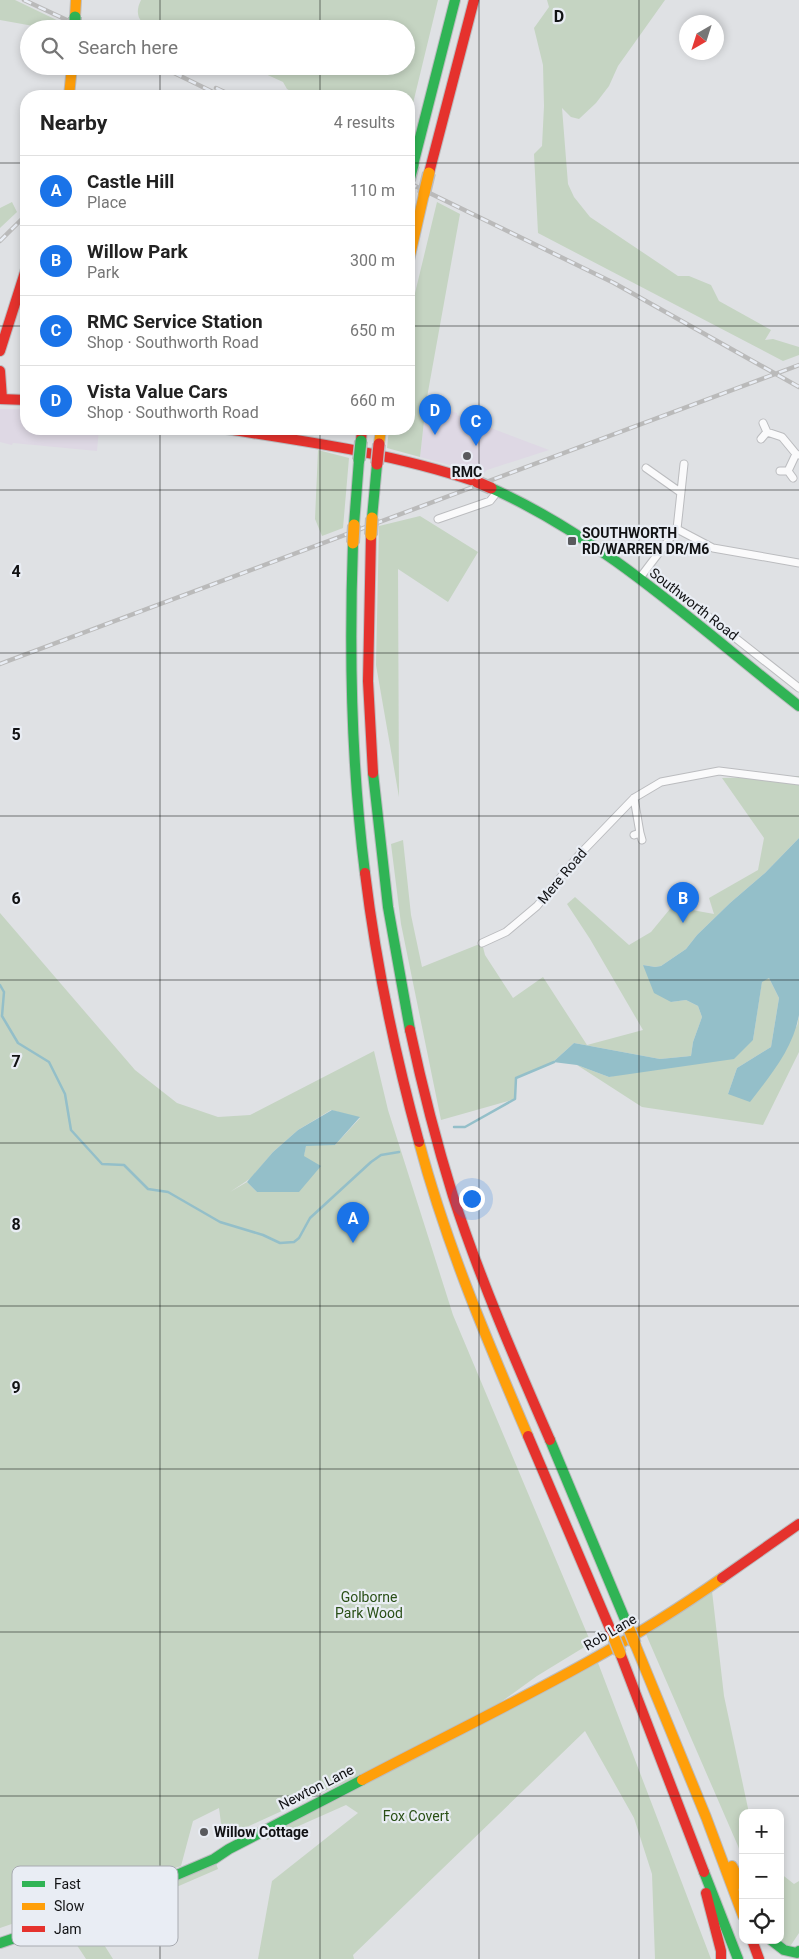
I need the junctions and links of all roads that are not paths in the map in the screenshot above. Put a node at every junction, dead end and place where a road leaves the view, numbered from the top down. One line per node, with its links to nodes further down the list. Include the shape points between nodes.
1 (76, 0): 4 (main road)
2 (455, 0): 7 (main road, bridge)
3 (474, 0): 8 (main road, bridge)
4 (75, 20)
5 (71, 75): 6 (main road)
6 (70, 90)
7 (415, 157)
8 (415, 234)
9 (20, 288): 10 (main road)
10 (0, 351)
11 (0, 371): 12 (main road)
12 (1, 399): 13 (main road)
13 (20, 400)
14 (763, 423): 15 (street)
15 (767, 432): 19 (street); 20 (street, via 782,437)
16 (265, 435): 24 (main road, Southworth Road, bridge, via 394,457)
17 (362, 435): 41 (main road, bridge, via 353,542 350,656 357,803 376,950 396,1055 420,1148 473,1306 614,1638)
18 (380, 435): 40 (main road, bridge, via 371,536 370,727 375,798 394,950 414,1051 453,1193 490,1299)
19 (761, 439)
20 (797, 454): 23 (street, via 784,471)
21 (684, 464): 25 (street)
22 (646, 468): 25 (street)
23 (793, 478)
24 (495, 489): 26 (street, via 490,501); 29 (main road, Southworth Road, via 559,523)
25 (680, 492): 27 (street)
26 (438, 519)
27 (676, 529): 28 (street, via 713,548); 29 (street)
28 (799, 563)
29 (639, 580): 32 (main road, Southworth Road)
30 (709, 606): 31 (street, via 702,612)
31 (799, 688)
32 (794, 697): 33 (main road, Southworth Road)
33 (799, 706)
34 (799, 781): 35 (street, Mere Road, via 719,771 661,782)
35 (634, 798): 36 (street); 37 (street, Mere Road, via 579,855 537,906 506,932)
36 (638, 836)
37 (482, 942)
38 (799, 1524): 39 (main road, Rob Lane, via 683,1606 547,1685)
39 (424, 1748): 42 (main road, Newton Lane, via 214,1859)
40 (706, 1817): 43 (main road); 44 (main road)
41 (688, 1826): 50 (main road); 51 (main road)
42 (178, 1874)
43 (739, 1879)
44 (739, 1905)
45 (12, 1939): 46 (main road, Newton Lane)
46 (0, 1943)
47 (753, 1944): 52 (main road)
48 (776, 1944): 49 (main road, via 784,1950)
49 (799, 1951)
50 (721, 1959)
51 (738, 1959)
52 (759, 1959)

